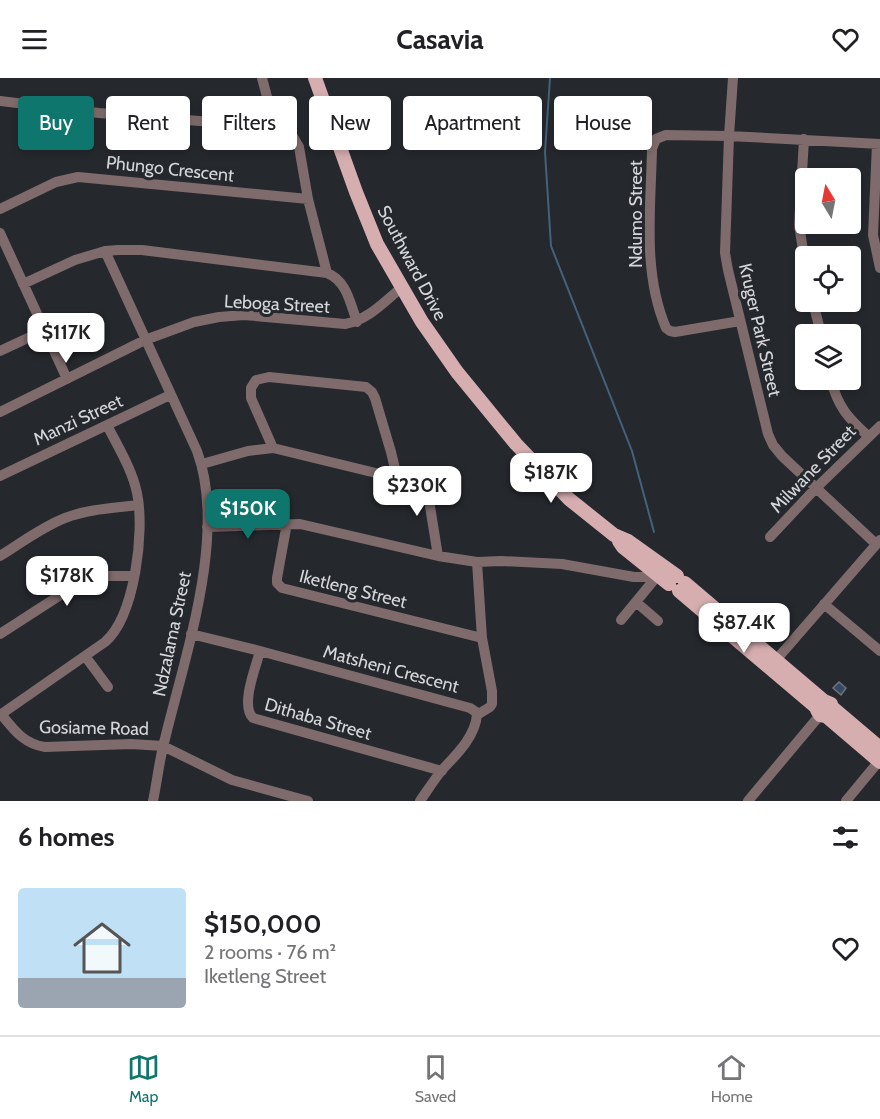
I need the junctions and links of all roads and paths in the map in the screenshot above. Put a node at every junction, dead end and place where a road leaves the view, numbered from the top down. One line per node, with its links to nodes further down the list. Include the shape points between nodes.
1 (262, 78): 4 (street)
2 (315, 78): 19 (main road, Southward Drive, via 363,210)
3 (733, 78): 7 (street, Kruger Park Street)
4 (267, 96)
5 (0, 101): 6 (street)
6 (202, 121)
7 (729, 136): 8 (street, Ndumo Street); 20 (street, Kruger Park Street, via 725,253); 20 (street, Ndumo Street, via 666,135 653,143 650,256 663,322 670,331)
8 (804, 139): 10 (street, Ndumo Street); 14 (street, via 799,225)
9 (297, 144): 11 (street)
10 (878, 144): 16 (street, via 873,235)
11 (308, 199): 12 (street, Phungo Crescent, via 78,177 56,182); 17 (street)
12 (0, 209)
13 (0, 233): 18 (street)
14 (802, 246)
15 (105, 251): 17 (street, via 142,250); 18 (street); 23 (street)
16 (880, 268)
17 (327, 273): 21 (street, via 340,280)
18 (23, 284): 22 (street)
19 (401, 288): 21 (street); 40 (main road, Southward Drive, via 457,372 516,444 568,499)
20 (741, 321): 36 (street, Kruger Park Street, via 768,434 782,456)
21 (357, 322): 23 (street, Leboga Street, via 219,317)
22 (45, 330): 24 (street); 25 (street)
23 (145, 340): 25 (street, Leboga Street); 27 (street, Ndzalama Street)
24 (0, 351)
25 (67, 379): 28 (street, Leboga Street)
26 (834, 390): 31 (street, via 844,412)
27 (170, 395): 29 (street, Manzi Street); 33 (street, Ndzalama Street)
28 (0, 412)
29 (107, 425): 34 (street, Manzi Street); 37 (street, via 132,477)
30 (880, 426): 31 (street, Milwane Street)
31 (868, 436): 36 (street, Milwane Street)
32 (273, 448): 33 (street); 35 (street); 35 (street, via 251,398 256,380 269,377 366,387 375,398)
33 (202, 464): 39 (street, Ndzalama Street)
34 (0, 476)
35 (397, 477): 44 (street, via 426,489)
36 (816, 488): 41 (street, Milwane Street); 42 (street, Kruger Park Street)
37 (138, 505): 43 (street, via 65,518); 46 (street, via 140,526)
38 (287, 523): 39 (street); 44 (street); 54 (street, Iketleng Street, via 277,578 282,588)
39 (207, 527): 53 (street, Ndzalama Street, via 204,569)
40 (614, 535): 47 (main road, via 623,547); 47 (main road, via 628,540)
41 (770, 537)
42 (878, 542): 49 (street)
43 (0, 556)
44 (438, 556): 45 (street)
45 (477, 562): 47 (street, via 562,564 634,578); 54 (street)
46 (134, 576): 52 (street, via 100,576 82,581); 57 (street, via 118,627)
47 (670, 580): 48 (street); 58 (main road); 60 (main road)
48 (636, 602): 50 (street); 51 (street)
49 (824, 604): 56 (street); 58 (street)
50 (621, 620)
51 (658, 621)
52 (0, 634)
53 (191, 634): 55 (street, Matsheni Crescent); 63 (street, Ndzalama Street)
54 (482, 638): 62 (street, via 492,698 489,707)
55 (260, 651): 62 (street, Matsheni Crescent, via 470,708); 66 (street, Dithaba Street, via 247,703 253,718)
56 (880, 651)
57 (85, 656): 59 (street); 61 (street)
58 (776, 660): 60 (main road)
59 (108, 687)
60 (824, 710): 64 (main road); 65 (main road); 70 (street)
61 (0, 714): 63 (street, Gosiame Road, via 20,737 35,746)
62 (477, 716): 66 (street, via 466,741)
63 (163, 746): 67 (street, Ndzalama Street); 68 (street, via 232,780)
64 (880, 748)
65 (880, 762): 71 (street)
66 (442, 771): 69 (street)
67 (153, 801)
68 (308, 801)
69 (420, 801)
70 (748, 801)
71 (846, 801)

